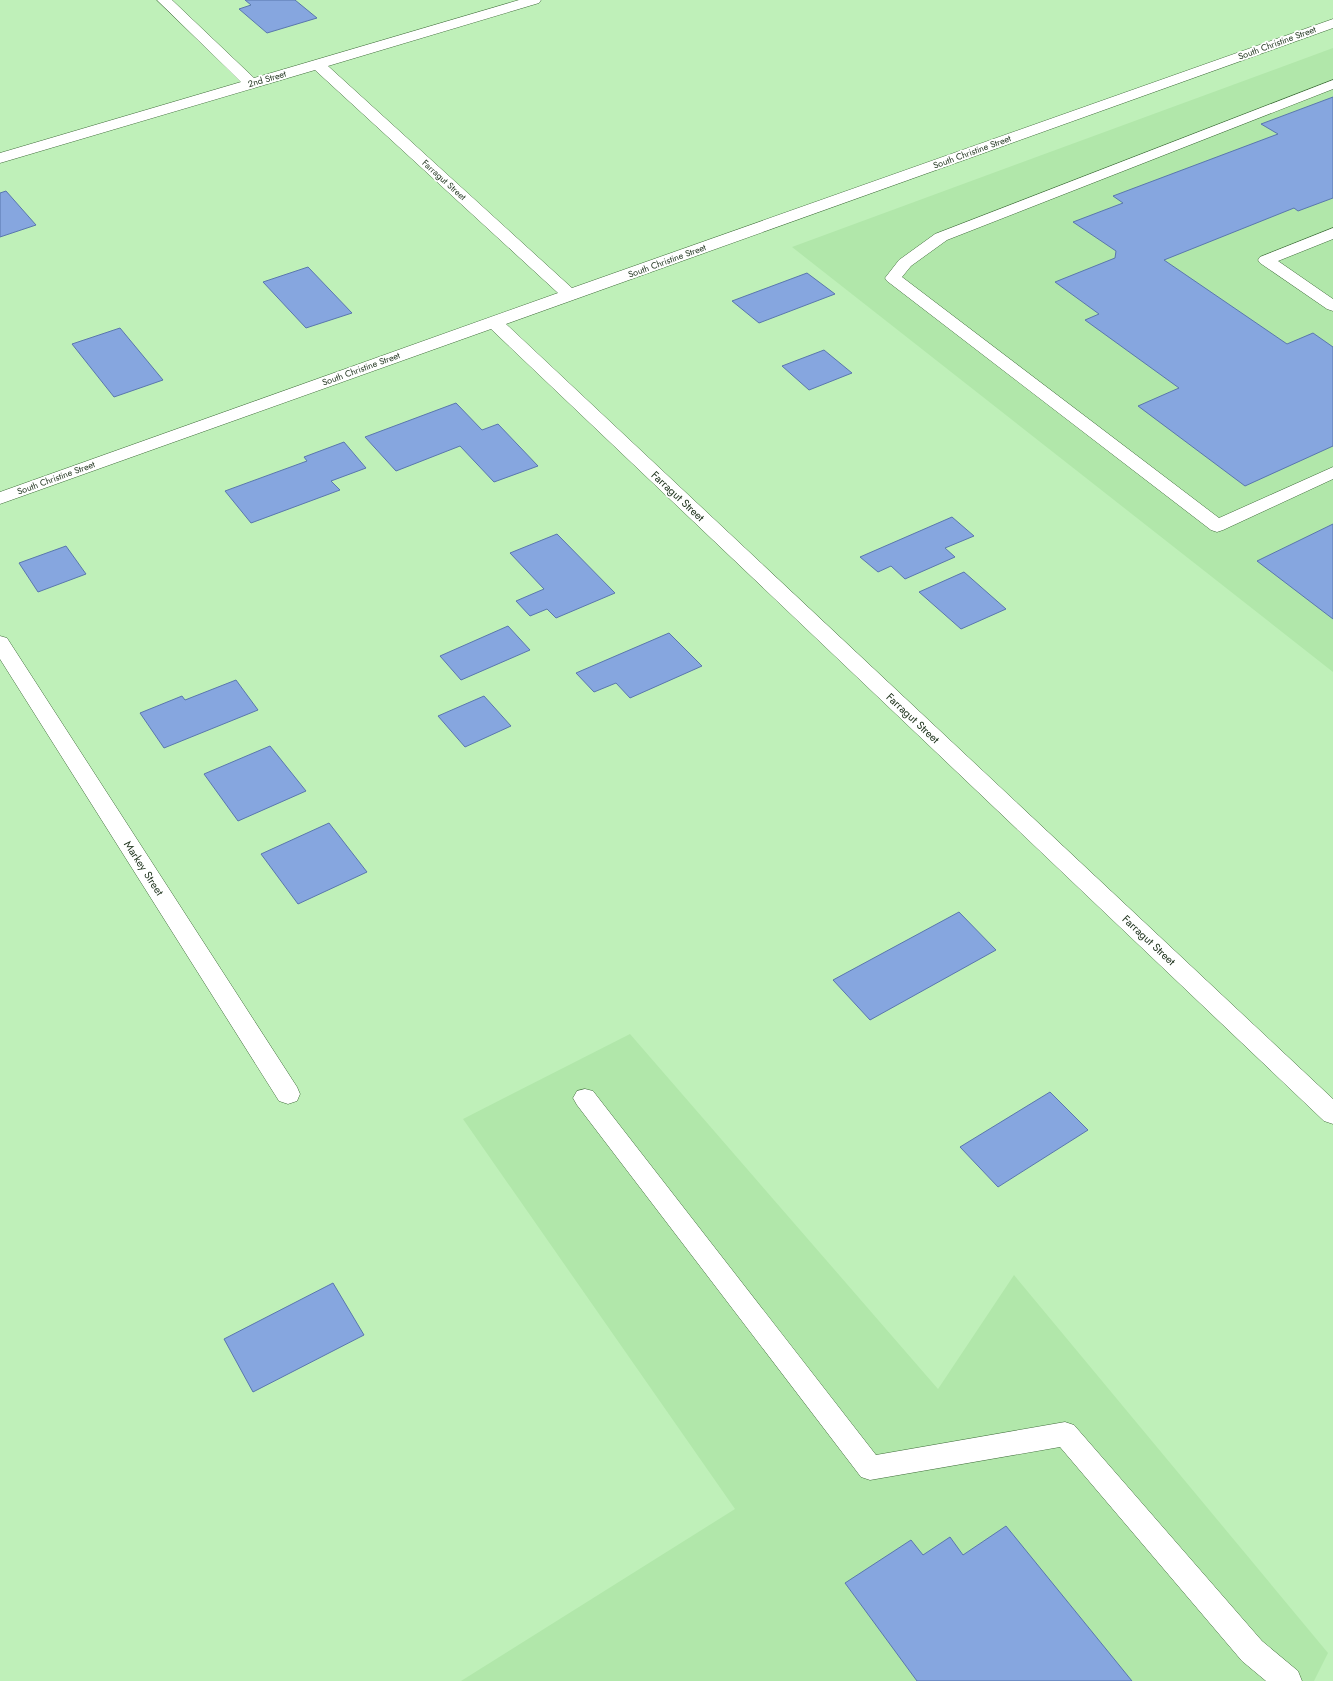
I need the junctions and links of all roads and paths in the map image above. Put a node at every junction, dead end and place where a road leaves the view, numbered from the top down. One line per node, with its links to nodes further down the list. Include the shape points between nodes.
1 (164, 0): 5 (street)
2 (534, 0): 4 (street, 2nd Street)
3 (1333, 23): 9 (street, South Christine Street)
4 (317, 64): 5 (street, 2nd Street); 9 (street, Farragut Street)
5 (251, 84): 7 (street, 2nd Street)
6 (1333, 84): 12 (lane, via 941,237 905,263 893,278 1217,526)
7 (0, 158)
8 (1333, 233): 10 (lane, via 1266,260)
9 (570, 295): 11 (street, South Christine Street)
10 (1333, 306)
11 (494, 322): 13 (street, South Christine Street); 17 (street, Farragut Street)
12 (1333, 472)
13 (0, 498)
14 (0, 643): 15 (street, Markey Street)
15 (288, 1094)
16 (585, 1098): 18 (lane, via 870,1468 1065,1434 1252,1651)
17 (1333, 1114)
18 (1288, 1681)

